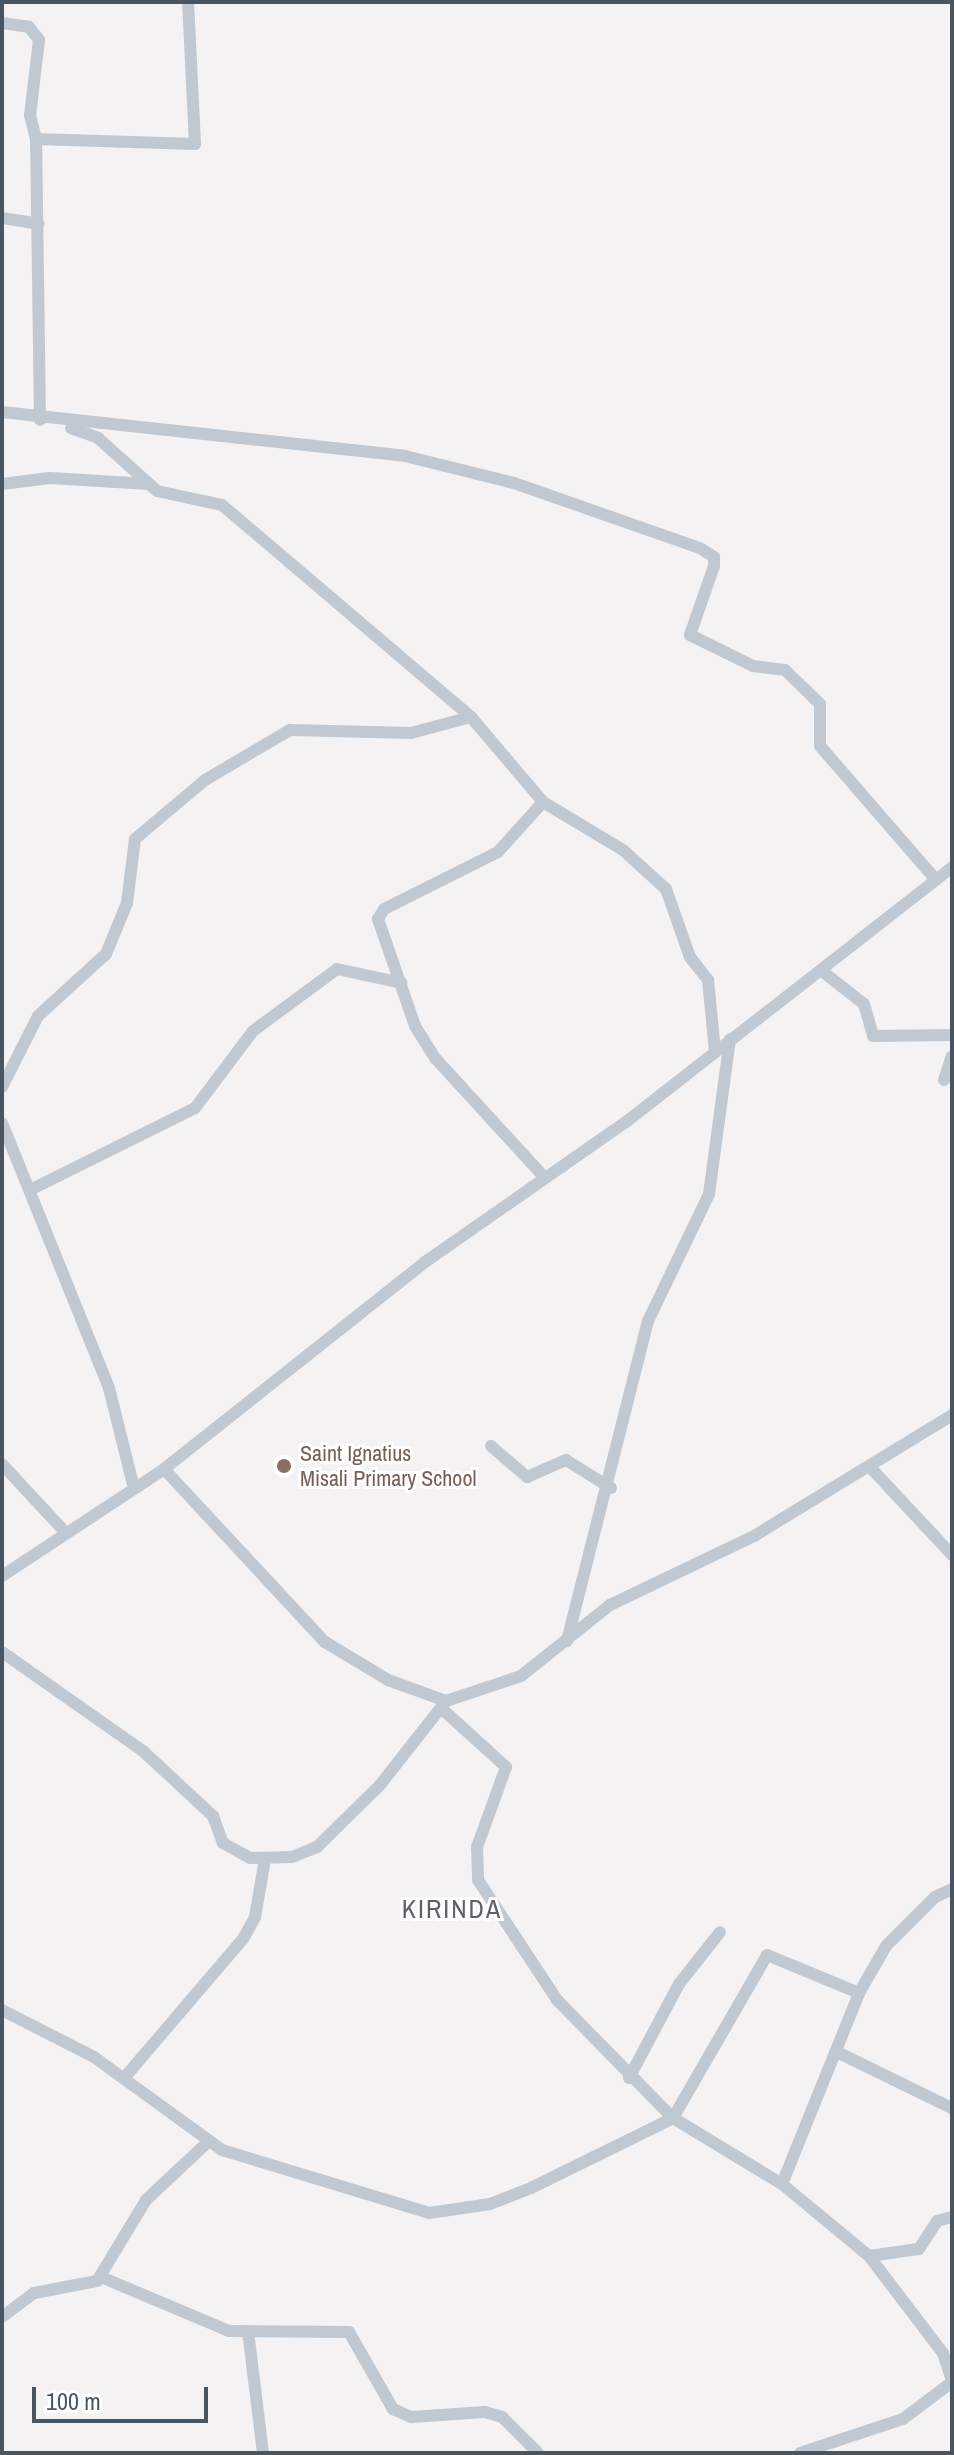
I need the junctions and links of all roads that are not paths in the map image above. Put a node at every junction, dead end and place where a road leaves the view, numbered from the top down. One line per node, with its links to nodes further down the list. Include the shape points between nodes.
1 (188, 2): 3 (street, via 195,144)
2 (2, 23): 3 (street, via 29,27 39,40 30,115)
3 (36, 139): 5 (street)
4 (2, 218): 5 (street)
5 (39, 224): 7 (street)
6 (2, 412): 7 (street)
7 (40, 420): 8 (street)
8 (57, 422): 10 (street, via 98,438); 14 (street, via 405,456 514,483 700,548 714,557 714,566 690,635 753,666 785,670 820,704 820,746)
9 (2, 484): 10 (street, via 50,478)
10 (149, 484): 11 (street, via 174,499 222,505)
11 (471, 717): 12 (street); 20 (street, via 411,733 290,730 224,765 135,839 127,903 106,954 38,1016)
12 (543, 802): 16 (street, via 498,852 380,911); 19 (street, via 623,850 666,889 690,957 708,980)
13 (952, 867): 14 (street)
14 (936, 880): 15 (street)
15 (822, 971): 17 (street); 18 (street, via 864,1004 873,1036)
16 (402, 983): 25 (street, via 415,1026 436,1059); 26 (street, via 337,969 253,1031 195,1108)
17 (730, 1039): 19 (street); 33 (street, via 709,1194 648,1321)
18 (950, 1040)
19 (715, 1051): 25 (street)
20 (7, 1053): 23 (street)
21 (952, 1056): 22 (street)
22 (944, 1080)
23 (2, 1087)
24 (2, 1123): 26 (street)
25 (544, 1177): 31 (street)
26 (30, 1190): 32 (street, via 113,1401)
27 (952, 1415): 30 (street)
28 (491, 1446): 33 (street, via 527,1477 566,1460)
29 (2, 1464): 34 (street)
30 (870, 1467): 35 (street); 37 (street, via 754,1536 610,1605)
31 (164, 1469): 32 (street); 39 (street, via 325,1642 388,1680)
32 (134, 1488): 34 (street)
33 (611, 1488): 37 (street)
34 (66, 1533): 36 (street)
35 (952, 1555)
36 (2, 1576)
37 (567, 1641): 39 (street, via 521,1676)
38 (2, 1652): 40 (street, via 181,1783 213,1816 223,1843)
39 (444, 1705): 40 (street, via 338,1829 317,1847); 47 (street, via 506,1767 477,1847 478,1880 557,2000)
40 (265, 1859): 46 (street, via 255,1917 243,1939)
41 (952, 1889): 43 (street, via 935,1897 886,1946)
42 (720, 1932): 47 (street, via 679,1984)
43 (859, 1993): 45 (street); 49 (street, via 789,1958 767,1955)
44 (2, 2010): 46 (street)
45 (839, 2053): 48 (street); 51 (street)
46 (125, 2077): 50 (street)
47 (629, 2078): 49 (street)
48 (952, 2108)
49 (673, 2118): 50 (street, via 517,2193 429,2213); 51 (street)
50 (209, 2141): 54 (street, via 146,2200)
51 (782, 2184): 53 (street)
52 (952, 2217): 53 (street, via 937,2221 919,2249)
53 (869, 2256): 59 (street, via 943,2353)
54 (108, 2261): 55 (street); 56 (street)
55 (101, 2277): 56 (street); 57 (street, via 82,2288 34,2293)
56 (115, 2279): 58 (street, via 154,2302)
57 (2, 2317)
58 (248, 2331): 60 (street); 61 (street, via 349,2332 393,2409 411,2417 485,2412 502,2417)
59 (952, 2381): 62 (street, via 903,2419)
60 (263, 2453)
61 (538, 2453)
62 (800, 2453)

